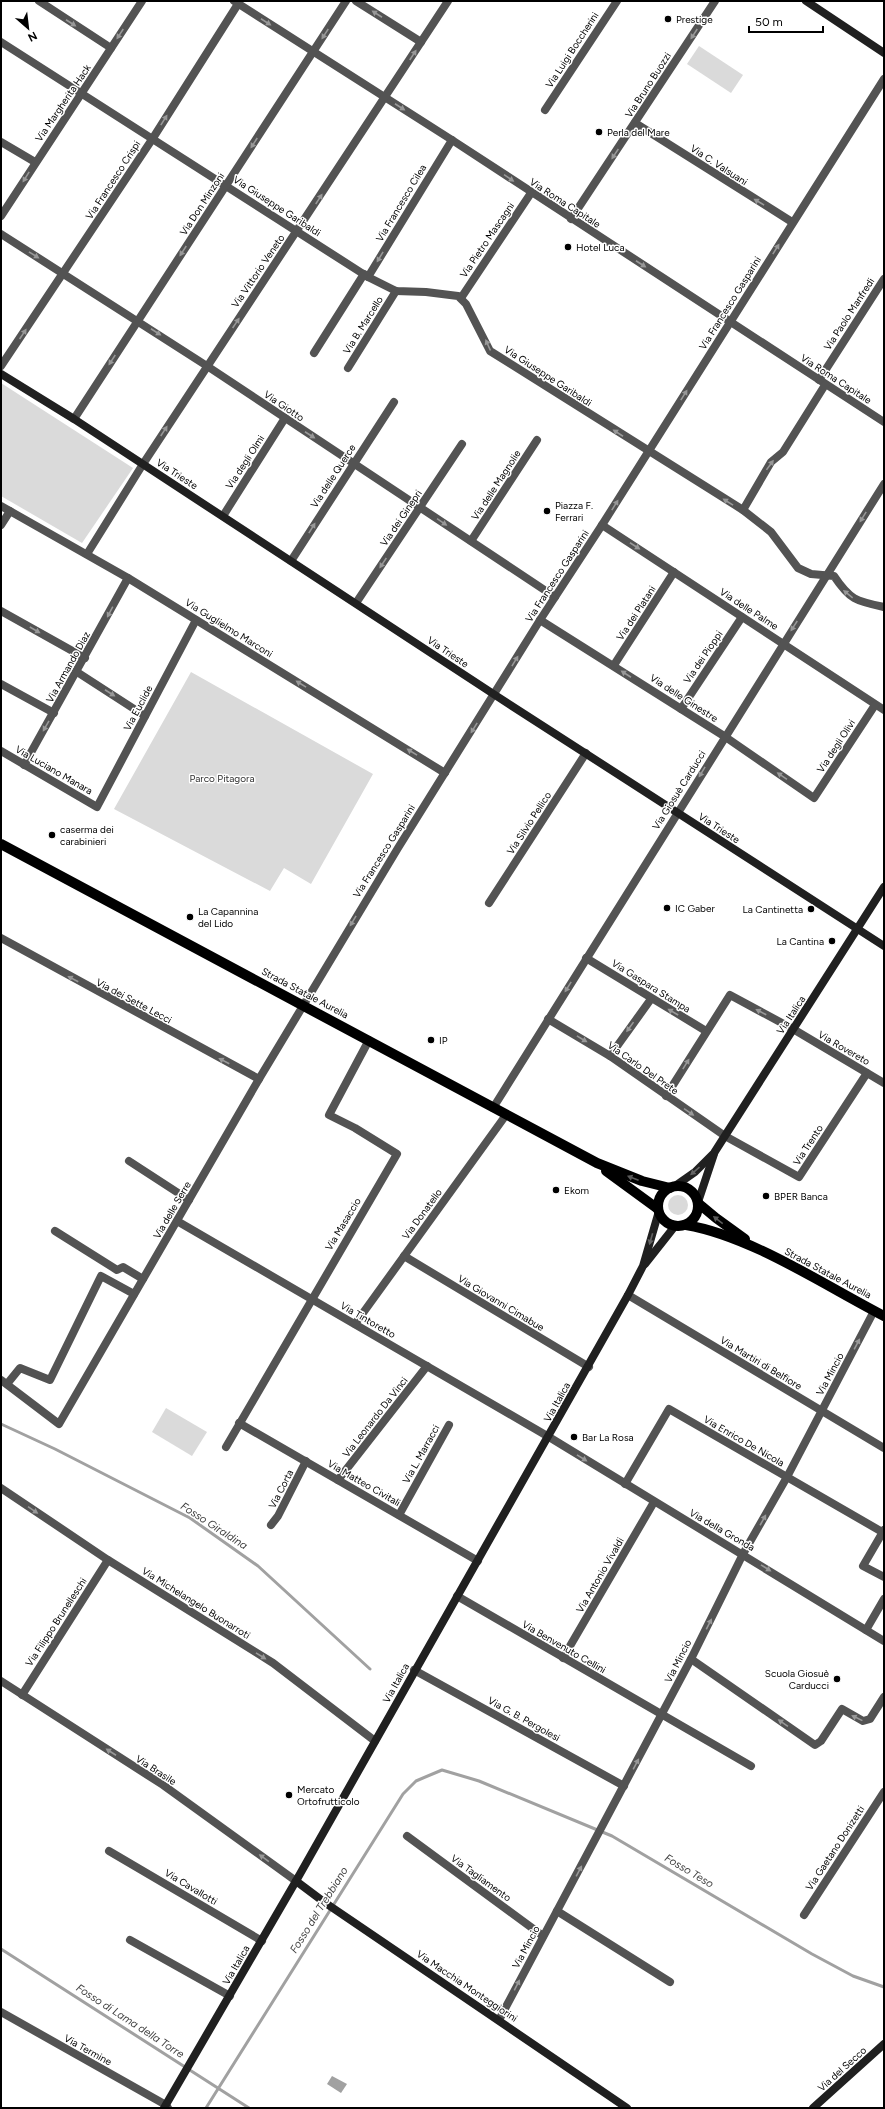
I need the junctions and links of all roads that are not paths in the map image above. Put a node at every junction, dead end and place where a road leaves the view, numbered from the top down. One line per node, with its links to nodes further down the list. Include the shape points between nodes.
1 (39, 1): 12 (street, one-way to 12)
2 (142, 1): 12 (street, Via Margherita Hack, one-way to 12)
3 (346, 1): 13 (street, Via Don Minzoni, one-way to 13)
4 (356, 1): 11 (street, one-way to 4)
5 (448, 1): 11 (street, Via Vittorio Veneto)
6 (617, 1): 18 (street, Via Luigi Boccherini)
7 (715, 1): 19 (street, Via Bruno Buozzi, one-way to 19)
8 (806, 1): 14 (street)
9 (236, 2): 13 (street, Via Roma Capitale, one-way to 13); 20 (street, Via Francesco Crispi, one-way to 9)
10 (1, 42): 16 (street, Via Giuseppe Garibaldi)
11 (421, 42): 17 (street, Via Vittorio Veneto, one-way to 11)
12 (111, 48): 16 (street, Via Margherita Hack)
13 (313, 52): 17 (street, Via Roma Capitale); 24 (street, Via Don Minzoni, one-way to 24)
14 (884, 53)
15 (884, 79): 28 (street, Via Francesco Gasparini)
16 (82, 93): 20 (street, Via Giuseppe Garibaldi); 23 (street, Via Margherita Hack)
17 (385, 97): 21 (street, Via Roma Capitale, one-way to 21); 29 (street, Via Vittorio Veneto, one-way to 17)
18 (545, 110)
19 (635, 123): 27 (street, Via Bruno Buozzi, one-way to 27); 28 (street, Via C. Valsuani, one-way to 19)
20 (153, 138): 24 (street, Via Giuseppe Garibaldi); 31 (street, Via Francesco Crispi)
21 (452, 140): 25 (street, Via Roma Capitale, one-way to 25); 32 (street, Via Francesco Cilea, one-way to 32)
22 (1, 142): 23 (street)
23 (36, 162): 26 (street, Via Margherita Hack, one-way to 26)
24 (226, 185): 29 (street, Via Giuseppe Garibaldi); 36 (street, Via Don Minzoni, one-way to 36)
25 (531, 193): 27 (street, Via Roma Capitale); 35 (street, Via Pietro Mascagni)
26 (1, 216)
27 (571, 219): 37 (street, Via Roma Capitale, one-way to 37)
28 (792, 222): 37 (street, Via Francesco Gasparini, one-way to 28)
29 (297, 231): 32 (street, Via Giuseppe Garibaldi); 40 (street, Via Vittorio Veneto, one-way to 29)
30 (1, 234): 31 (street, Via Giotto, one-way to 31)
31 (63, 273): 36 (street, Via Giotto); 39 (street, Via Francesco Crispi, one-way to 31)
32 (366, 275): 34 (street, Via Giuseppe Garibaldi); 38 (street, Via Francesco Cilea)
33 (884, 279): 43 (street, Via Paolo Manfredi)
34 (396, 291): 35 (street, Via Giuseppe Garibaldi, via 455,295); 41 (street, Via B. Marcello)
35 (461, 298): 50 (street, Via Giuseppe Garibaldi, one-way to 35, via 490,351 485,337)
36 (138, 320): 40 (street, Via Giotto, one-way to 40); 46 (street, Via Don Minzoni, one-way to 46)
37 (730, 322): 43 (street, Via Roma Capitale); 50 (street, Via Francesco Gasparini, one-way to 37)
38 (314, 353)
39 (1, 366)
40 (207, 366): 45 (street, Via Giotto); 52 (street, Via Vittorio Veneto, one-way to 40)
41 (348, 368)
42 (1, 374): 46 (street, Via Trieste)
43 (822, 382): 47 (street, Via Roma Capitale); 56 (street, Via Paolo Manfredi, one-way to 43, via 771,462 783,452)
44 (394, 402): 51 (street, Via delle Querce)
45 (285, 418): 51 (street, Via Giotto, one-way to 51); 58 (street, Via degli Olmi)
46 (74, 419): 52 (street, Via Trieste)
47 (884, 422)
48 (537, 440): 61 (street, Via delle Magnolie)
49 (462, 444): 55 (street, Via dei Ginepri)
50 (648, 452): 56 (street, Via Giuseppe Garibaldi, one-way to 50); 60 (street, Via Francesco Gasparini, one-way to 50)
51 (353, 463): 55 (street, Via Giotto); 63 (street, Via delle Querce, one-way to 51)
52 (142, 464): 58 (street, Via Trieste); 62 (street, Via Vittorio Veneto)
53 (884, 484): 65 (street, Via Giosuè Carducci, one-way to 65)
54 (1, 506): 57 (street, Via Guglielmo Marconi)
55 (420, 507): 61 (street, Via Giotto, one-way to 61); 68 (street, Via dei Ginepri, one-way to 68)
56 (743, 510): 65 (street, Via Giuseppe Garibaldi, via 771,532 798,568 811,574)
57 (10, 511): 59 (street); 62 (street, Via Guglielmo Marconi)
58 (223, 516): 63 (street, Via Trieste)
59 (1, 525)
60 (602, 525): 64 (street, Via delle Palme, one-way to 64); 67 (street, Via Francesco Gasparini)
61 (471, 541): 67 (street, Via Giotto)
62 (87, 554): 66 (street, Via Guglielmo Marconi)
63 (291, 561): 68 (street, Via Trieste)
64 (674, 572): 71 (street, Via delle Palme); 76 (street, Via dei Platani)
65 (826, 575): 69 (street, Via Giuseppe Garibaldi, one-way to 65, via 858,601 845,593 834,576); 74 (street, Via Giosuè Carducci, one-way to 74)
66 (128, 578): 72 (street, Via Guglielmo Marconi); 75 (street, Via Armando Diaz, one-way to 75)
67 (554, 597): 73 (street, Via Francesco Gasparini)
68 (356, 603): 79 (street, Via Trieste)
69 (884, 607)
70 (1, 611): 75 (street, one-way to 75)
71 (742, 617): 74 (street, Via delle Palme); 81 (street, Via dei Pioppi)
72 (196, 620): 84 (street, Via Euclide); 89 (street, Via Guglielmo Marconi, one-way to 72)
73 (540, 620): 76 (street, Via delle Ginestre); 79 (street, Via Francesco Gasparini, one-way to 73)
74 (783, 643): 80 (street, Via delle Palme); 85 (street, Via Giosuè Carducci)
75 (85, 658): 77 (street, Via Armando Diaz)
76 (614, 666): 81 (street, Via delle Ginestre, one-way to 76)
77 (77, 672): 83 (street, Via Armando Diaz); 84 (street, one-way to 84)
78 (1, 684): 83 (street)
79 (494, 695): 87 (street, Via Trieste); 89 (street, Via Francesco Gasparini, one-way to 89)
80 (875, 705): 82 (street, Via delle Palme); 90 (street, Via degli Olivi)
81 (681, 709): 85 (street, Via delle Ginestre)
82 (884, 710)
83 (54, 713): 88 (street, Via Armando Diaz, one-way to 88)
84 (145, 716): 91 (street, Via Euclide)
85 (724, 736): 90 (street, Via delle Ginestre, one-way to 85); 92 (street, Via Giosuè Carducci, one-way to 92)
86 (1, 751): 88 (street, Via Luciano Manara)
87 (586, 753): 92 (street, Via Trieste); 95 (street, Via Silvio Pellico)
88 (24, 765): 91 (street, Via Luciano Manara)
89 (445, 773): 101 (street, Via Francesco Gasparini, one-way to 101)
90 (814, 798)
91 (97, 807)
92 (678, 813): 96 (street, Via Trieste); 99 (street, Via Giosuè Carducci)
93 (1, 844): 101 (main road, Strada Statale Aurelia)
94 (884, 887): 96 (street, Via Italica)
95 (489, 903)
96 (857, 930): 98 (street, Via Trieste); 103 (street, Via Italica)
97 (1, 938): 108 (street, Via dei Sette Lecci, one-way to 97)
98 (884, 946)
99 (587, 956): 100 (street, Via Gaspara Stampa); 102 (street, Via Giosuè Carducci, one-way to 102)
100 (651, 999): 104 (street, Via Gaspara Stampa, one-way to 100); 106 (street, one-way to 106)
101 (302, 1006): 105 (main road, Strada Statale Aurelia); 108 (street, Via delle Serre)
102 (548, 1019): 106 (street, Via Carlo Del Prete, one-way to 106); 111 (street, Via Giosuè Carducci)
103 (793, 1030): 104 (street, Via Rovereto, one-way to 104, via 730,995); 107 (street, Via Rovereto); 113 (street, Via Italica)
104 (706, 1031): 110 (street, one-way to 104)
105 (369, 1040): 111 (main road, Strada Statale Aurelia); 130 (street, Via Masaccio, via 329,1116 355,1128 397,1154)
106 (610, 1056): 110 (street, Via Carlo Del Prete)
107 (867, 1073): 109 (street, Via Rovereto); 113 (street, Via Trento, via 799,1177)
108 (259, 1079): 118 (street, Via delle Serre)
109 (884, 1084)
110 (666, 1096): 113 (street, Via Carlo Del Prete, one-way to 113)
111 (493, 1108): 112 (main road, Strada Statale Aurelia)
112 (506, 1115): 116 (main road, Strada Statale Aurelia); 125 (street, Via Donatello)
113 (725, 1136): 114 (street, Via Italica)
114 (714, 1153): 117 (street, Via Italica, one-way to 117); 119 (street, Via Italica)
115 (129, 1161): 118 (street)
116 (597, 1164): 117 (main road, Strada Statale Aurelia, one-way to 116, via 642,1181); 120 (main road, Strada Statale Aurelia)
117 (673, 1187): 119 (main road, via 687,1188 696,1196); 120 (main road, via 663,1193 659,1200)
118 (189, 1200): 121 (street, Via delle Serre)
119 (698, 1202): 122 (main road, via 696,1216); 124 (main road, Strada Statale Aurelia, one-way to 119)
120 (659, 1210): 122 (main road, via 665,1221); 126 (street, Via Italica, one-way to 126)
121 (177, 1221): 127 (street, Via delle Serre); 130 (street, Via Tintoretto)
122 (681, 1225): 124 (main road, Strada Statale Aurelia, via 710,1229); 126 (street, Via Italica)
123 (55, 1231): 127 (street, via 117,1270 123,1267)
124 (761, 1251): 131 (main road, Strada Statale Aurelia)
125 (404, 1256): 133 (street, Via Donatello); 135 (street, Via Giovanni Cimabue)
126 (643, 1266): 129 (street, Via Italica)
127 (143, 1279): 128 (street, Via delle Serre)
128 (134, 1294): 136 (street, via 101,1276 50,1380 20,1368); 136 (street, Via delle Serre, via 59,1424)
129 (628, 1296): 135 (street, Via Italica); 137 (street, Via Martiri di Belfiore)
130 (311, 1299): 133 (street, Via Tintoretto); 138 (street, Via Masaccio)
131 (874, 1311): 132 (main road, Strada Statale Aurelia); 137 (street, Via Mincio, one-way to 131)
132 (884, 1316)
133 (355, 1324): 134 (street, Via Tintoretto)
134 (427, 1366): 140 (street, Via Tintoretto); 145 (street, Via Leonardo Da Vinci)
135 (588, 1367): 140 (street, Via Italica)
136 (4, 1382)
137 (822, 1411): 142 (street, Via Martiri di Belfiore); 144 (street, Via Mincio)
138 (240, 1423): 141 (street, Via Masaccio); 143 (street, Via Matteo Civitali)
139 (449, 1425): 149 (street, Via L. Marracci)
140 (549, 1437): 146 (street, Via della Gronda, one-way to 146); 154 (street, Via Italica)
141 (226, 1447)
142 (884, 1448)
143 (306, 1461): 145 (street, Via Matteo Civitali); 150 (street, Via Corta)
144 (787, 1477): 146 (street, Via Enrico De Nicola, via 668,1409); 151 (street, Via Enrico De Nicola); 152 (street, Via Mincio, one-way to 144)
145 (338, 1480): 149 (street, Via Matteo Civitali)
146 (625, 1484): 148 (street, Via della Gronda)
147 (1, 1488): 153 (street, Via Michelangelo Buonarroti, one-way to 153)
148 (654, 1502): 152 (street, Via della Gronda); 160 (street, Via Antonio Vivaldi)
149 (399, 1515): 154 (street, Via Matteo Civitali)
150 (271, 1525)
151 (884, 1532): 155 (street, via 863,1566)
152 (743, 1554): 158 (street, Via della Gronda, one-way to 158); 161 (street, Via Mincio, one-way to 152)
153 (108, 1560): 164 (street, Via Filippo Brunelleschi); 167 (street, Via Michelangelo Buonarroti, one-way to 167, via 273,1663)
154 (478, 1561): 156 (street, Via Italica)
155 (884, 1578)
156 (457, 1596): 160 (street, Via Benvenuto Cellini); 162 (street, Via Italica)
157 (884, 1599): 158 (street)
158 (866, 1630): 159 (street, Via della Gronda)
159 (884, 1641)
160 (563, 1658): 166 (street, Via Benvenuto Cellini)
161 (691, 1659): 165 (street, one-way to 161, via 870,1719 863,1721 842,1709 821,1741 815,1745); 166 (street, Via Mincio)
162 (414, 1670): 167 (street, Via Italica); 169 (street, Via G. B. Pergolesi)
163 (1, 1682): 164 (street, Via Brasile)
164 (22, 1695): 173 (street, Via Brasile, one-way to 164, via 163,1785)
165 (884, 1697)
166 (662, 1715): 168 (street, Via Benvenuto Cellini); 169 (street, Via Mincio, one-way to 166)
167 (375, 1742): 173 (street, Via Italica)
168 (751, 1766)
169 (624, 1786): 174 (street, Via Mincio, one-way to 169)
170 (884, 1792): 175 (street, Via Gaetano Donizetti)
171 (407, 1836): 176 (street, Via Tagliamento)
172 (109, 1851): 178 (street, Via Cavallotti)
173 (296, 1881): 178 (street, Via Italica); 182 (street, Via Macchia Monteggiorini)
174 (557, 1912): 176 (street, Via Mincio); 179 (street)
175 (804, 1915)
176 (543, 1936): 182 (street, Via Mincio, one-way to 176)
177 (130, 1940): 180 (street)
178 (262, 1941): 180 (street, Via Italica)
179 (670, 1982)
180 (230, 1996): 184 (street, Via Italica)
181 (1, 2012): 184 (street, Via Termine)
182 (500, 2020): 185 (street, Via Macchia Monteggiorini)
183 (884, 2044): 186 (street, Via del Secco)
184 (166, 2107)
185 (627, 2108)
186 (813, 2108)

